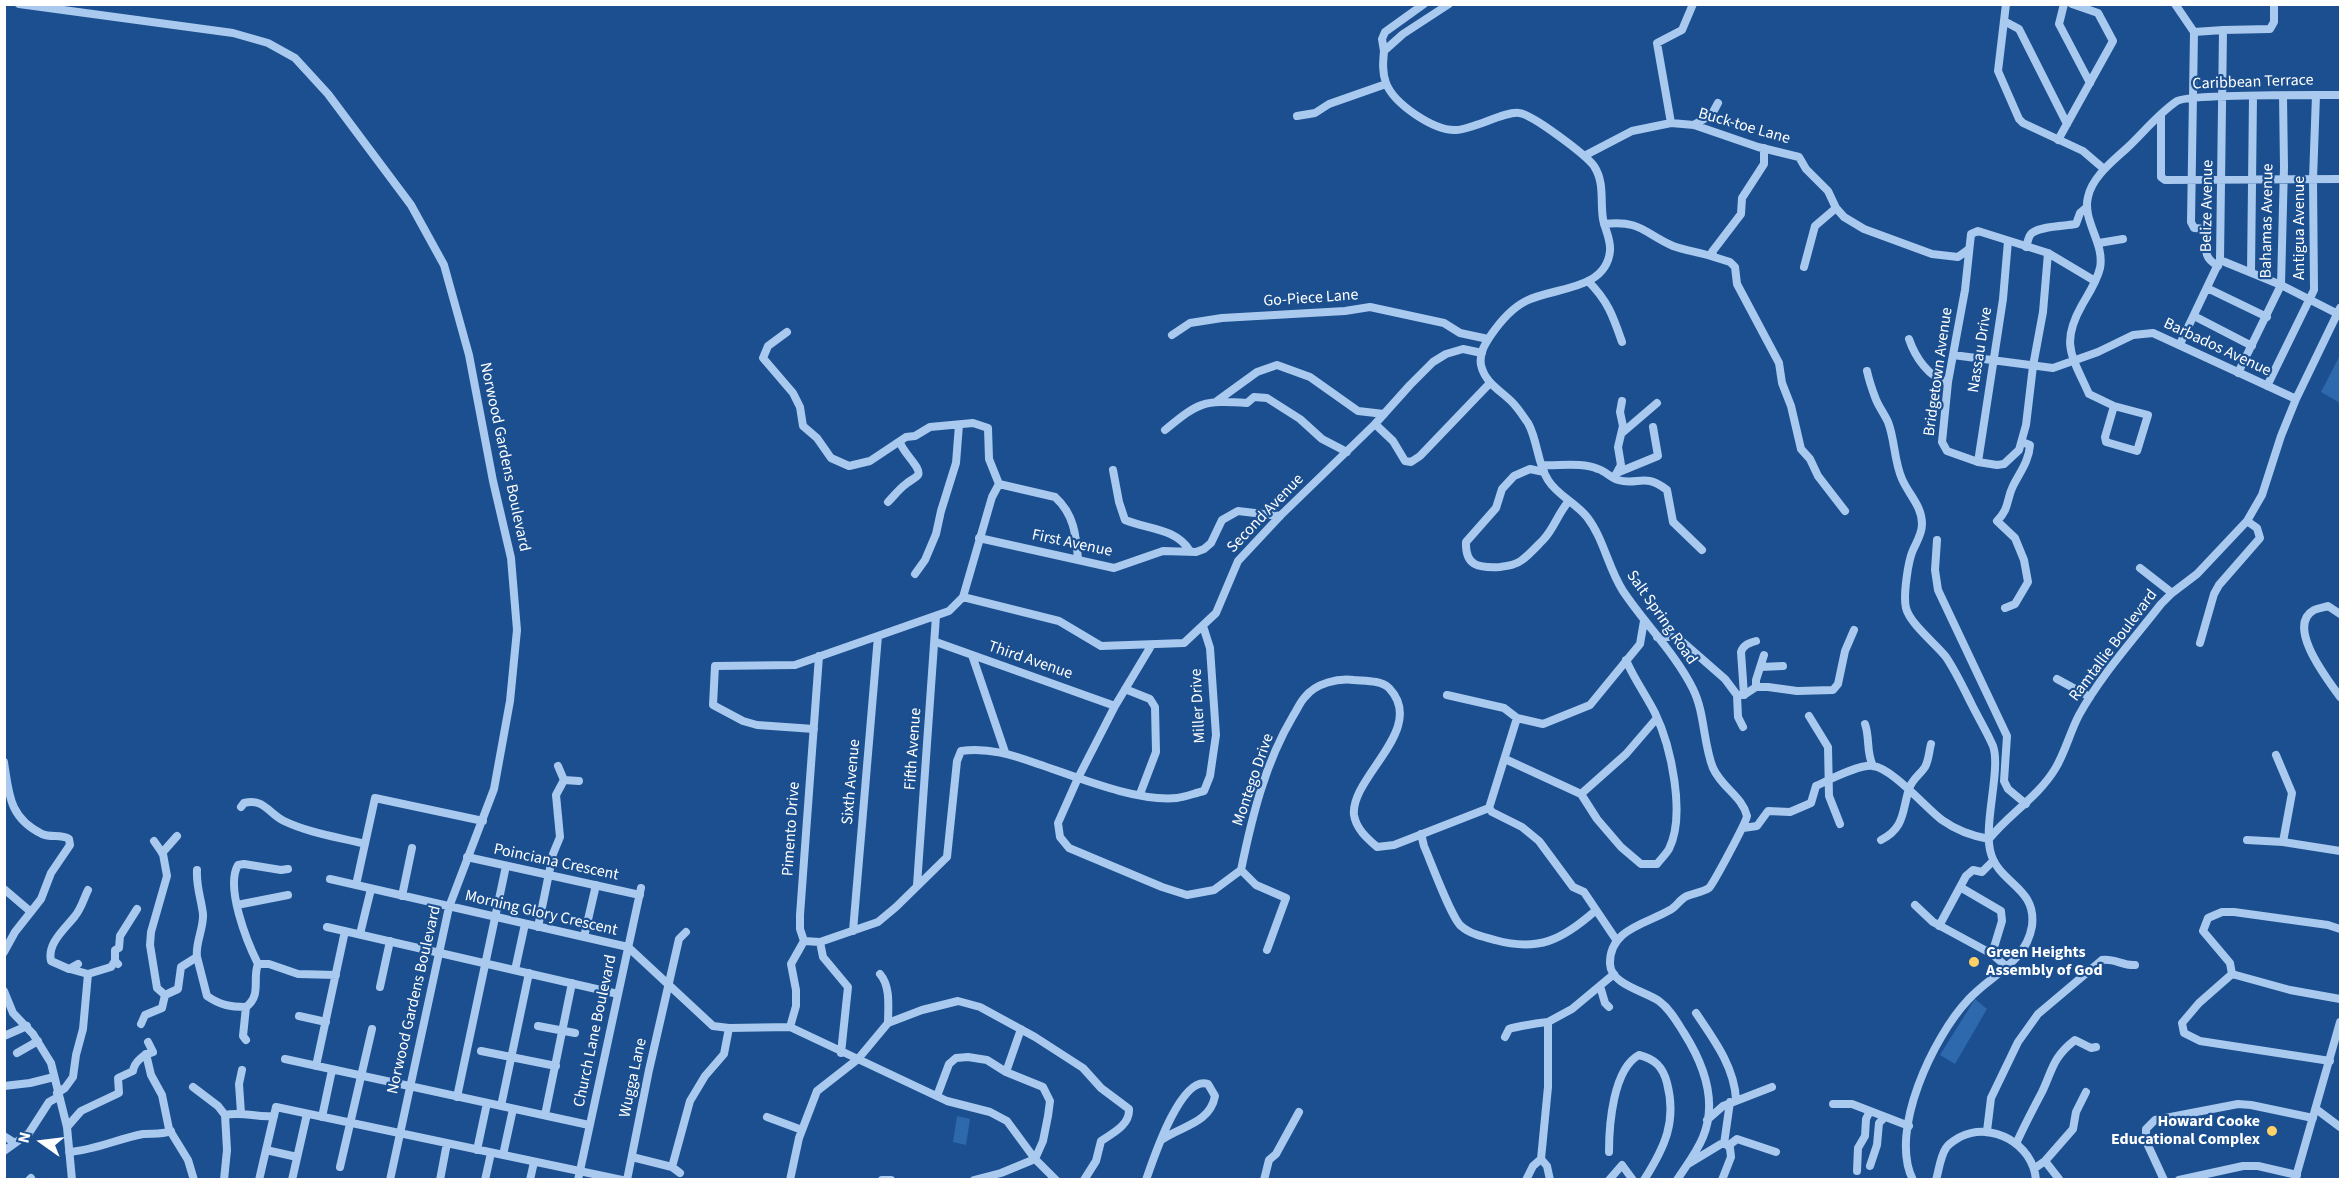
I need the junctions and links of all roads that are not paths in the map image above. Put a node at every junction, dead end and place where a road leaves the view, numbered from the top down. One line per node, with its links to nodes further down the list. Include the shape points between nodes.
1 (19, 4): 158 (street, Norwood Gardens Boulevard, via 233,33 268,43 295,58 328,94 411,205 444,265 469,355 511,558 517,630 514,674 500,760)
2 (1424, 4): 13 (street, via 1385,32)
3 (1449, 4): 13 (street)
4 (1693, 4): 25 (street, via 1682,30 1657,43)
5 (2006, 4): 10 (street)
6 (2064, 4): 14 (street, via 2060,24)
7 (2072, 4): 14 (street, via 2098,13 2113,41)
8 (2274, 4): 11 (street, via 2270,29)
9 (2176, 5): 12 (street)
10 (2004, 21): 26 (street, via 2019,29); 28 (street, via 1998,71 2008,96 2023,123)
11 (2223, 30): 12 (street); 18 (street, Belize Avenue)
12 (2194, 32): 21 (street)
13 (1384, 51): 15 (street)
14 (2090, 83): 26 (street)
15 (1386, 84): 23 (street, via 1329,104 1315,113); 30 (street, via 1411,111 1443,128 1456,130 1516,112 1529,116)
16 (2316, 95): 17 (street, Caribbean Terrace); 20 (street, Caribbean Terrace); 32 (street, Antigua Avenue)
17 (2340, 95)
18 (2222, 96): 19 (street, Caribbean Terrace); 21 (street, Caribbean Terrace); 35 (street, Belize Avenue)
19 (2253, 96): 20 (street, Caribbean Terrace); 36 (street)
20 (2283, 96): 37 (street, Bahamas Avenue)
21 (2192, 97): 24 (street, Caribbean Terrace, via 2178,100); 34 (street)
22 (1718, 103): 27 (street, via 1712,114)
23 (1297, 116)
24 (2161, 116): 31 (street, Caribbean Terrace); 34 (street, via 2161,177)
25 (1671, 123): 27 (street, Buck-toe Lane); 30 (street, Buck-toe Lane, via 1632,131)
26 (2067, 124): 28 (street)
27 (1694, 126): 29 (street, Buck-toe Lane)
28 (2058, 140): 31 (street, via 2088,154)
29 (1764, 148): 39 (street, Buck-toe Lane, via 1799,157); 47 (street, via 1764,164 1742,198 1741,214 1712,252)
30 (1584, 156): 40 (street, via 1599,177)
31 (2104, 169): 38 (street, Caribbean Terrace, via 2088,194)
32 (2313, 179): 33 (street); 37 (street); 55 (street, Antigua Avenue, via 2314,290)
33 (2340, 179)
34 (2192, 180): 35 (street); 48 (street, via 2192,226 2207,229 2206,257)
35 (2223, 180): 36 (street); 48 (street, Belize Avenue)
36 (2252, 180): 37 (street); 50 (street)
37 (2284, 180): 53 (street, Bahamas Avenue)
38 (2087, 207): 43 (street); 44 (street, via 2076,224 2033,232)
39 (1836, 208): 45 (street, Buck-toe Lane, via 1864,229 1925,252 1954,258); 49 (street, via 1815,226)
40 (1604, 224): 47 (street, via 1634,225 1674,246); 51 (street, via 1610,252 1606,264)
41 (2123, 239): 43 (street)
42 (2008, 241): 44 (street); 45 (street, Bridgetown Avenue, via 1978,231 1971,234); 68 (street, Nassau Drive)
43 (2099, 243): 52 (street, via 2100,266)
44 (2026, 247): 46 (street)
45 (1969, 249): 67 (street, Bridgetown Avenue)
46 (2048, 254): 52 (street); 70 (street)
47 (1713, 257): 97 (street, via 1735,267 1737,284 1779,363 1801,449)
48 (2219, 263): 50 (street); 54 (street, Belize Avenue)
49 (1804, 267)
50 (2251, 272): 53 (street)
51 (1588, 281): 61 (street, via 1526,301 1514,308); 63 (street, via 1611,310)
52 (2095, 281): 69 (street, via 2070,327)
53 (2281, 285): 55 (street); 58 (street, Bahamas Avenue)
54 (2207, 288): 57 (street, Belize Avenue); 58 (street)
55 (2310, 300): 56 (street); 75 (street, Antigua Avenue)
56 (2340, 312): 76 (street, Ramtallie Boulevard)
57 (2194, 316): 64 (street, Belize Avenue); 65 (street)
58 (2267, 317): 65 (street, Bahamas Avenue)
59 (787, 332): 87 (street, via 768,346 763,358 793,393 803,426 831,458 849,466 861,465)
60 (1172, 335): 61 (street, Go-Piece Lane, via 1190,322 1370,308 1444,323 1460,333)
61 (1488, 339): 66 (street)
62 (1909, 339): 73 (street, via 1931,374)
63 (1622, 342)
64 (2180, 344): 69 (street, Barbados Avenue, via 2143,333); 72 (street, Barbados Avenue)
65 (2252, 346): 72 (street, Bahamas Avenue)
66 (1482, 352): 74 (street, via 1484,374); 81 (street, Second Avenue, via 1463,350 1433,362)
67 (1953, 354): 68 (street, Barbados Avenue); 73 (street, Bridgetown Avenue)
68 (1992, 361): 70 (street, Barbados Avenue); 90 (street, Nassau Drive)
69 (2075, 361): 70 (street, Barbados Avenue, via 2053,368); 80 (street, via 2089,394)
70 (2033, 366): 88 (street)
71 (1867, 371): 163 (street, via 1888,422 1903,480 1920,510 1922,525 1911,560 1906,609 1946,658 1994,748)
72 (2238, 373): 75 (street, Barbados Avenue)
73 (1948, 382): 90 (street, Bridgetown Avenue, via 1943,447)
74 (1490, 383): 82 (street, via 1411,462); 91 (street, Salt Spring Road, via 1524,417 1536,441)
75 (2267, 386): 76 (street, Barbados Avenue)
76 (2296, 399): 99 (street, Ramtallie Boulevard, via 2262,495)
77 (1622, 401): 86 (street)
78 (1216, 402): 81 (street, via 1257,372 1277,365 1310,377 1359,411); 85 (street, via 1192,408); 89 (street, via 1247,404 1254,398 1267,398 1322,439)
79 (1657, 403): 86 (street)
80 (2114, 406): 80 (street, via 2148,415 2137,450 2106,442)
81 (1384, 414): 82 (street, Second Avenue)
82 (1375, 424): 89 (street, Second Avenue)
83 (959, 425): 87 (street, via 930,427); 94 (street, via 972,423 988,428 989,459); 106 (street, via 956,463 936,534)
84 (1653, 427): 93 (street, via 1658,456)
85 (1165, 430)
86 (1621, 434): 93 (street, via 1621,465)
87 (900, 442): 96 (street, via 919,470)
88 (2022, 442): 90 (street, Bridgetown Avenue, via 2004,464); 109 (street, via 2030,445 2030,454 2012,488 2007,509 1997,521 2015,538 2028,582 2015,604)
89 (1347, 452): 98 (street, Second Avenue)
90 (1978, 462)
91 (1543, 469): 93 (street, via 1598,469); 95 (street, Salt Spring Road, via 1549,482); 95 (street, via 1530,469 1514,476 1502,489 1496,508 1466,542 1471,560 1477,567 1489,568 1521,561 1545,538)
92 (1113, 470): 103 (street, via 1125,520 1177,537)
93 (1616, 475): 102 (street, via 1620,481 1657,482 1667,490 1673,522)
94 (999, 484): 100 (street); 104 (street, via 1055,497 1062,503 1076,529)
95 (1569, 501): 112 (street, Salt Spring Road, via 1589,519 1614,575)
96 (888, 502)
97 (1845, 511)
98 (1280, 516): 103 (street, via 1238,511 1222,520 1209,546); 113 (street, Second Avenue, via 1238,561 1221,604)
99 (2247, 521): 107 (street, Ramtallie Boulevard, via 2198,574); 119 (street, via 2257,528 2260,538 2219,585)
100 (980, 538): 104 (street, First Avenue); 108 (street)
101 (1937, 540): 155 (street, via 1938,590 2007,736 2004,781)
102 (1702, 550)
103 (1190, 551): 104 (street, First Avenue, via 1163,550 1114,568)
104 (1078, 559)
105 (2140, 568): 107 (street)
106 (915, 574)
107 (2172, 593): 132 (street, Ramtallie Boulevard)
108 (963, 597): 111 (street); 120 (street, Second Avenue, via 1059,621 1101,646)
109 (2005, 608)
110 (2340, 614): 133 (street, via 2328,606 2313,611 2305,619 2304,636)
111 (936, 616): 115 (street); 118 (street, Fifth Avenue)
112 (1644, 621): 116 (street, Salt Spring Road); 124 (street, via 1640,644)
113 (1203, 626): 120 (street, Second Avenue, via 1184,643); 153 (street, Miller Drive, via 1209,648 1216,735 1210,776 1204,791 1179,798)
114 (1854, 630): 128 (street, via 1833,690)
115 (879, 636): 123 (street); 203 (street, Sixth Avenue)
116 (1657, 637): 131 (street, via 1677,637); 160 (street, Salt Spring Road, via 1694,691 1713,768 1748,816)
117 (1756, 641): 131 (street, via 1741,652)
118 (936, 642): 121 (street, Third Avenue); 182 (street, Fifth Avenue)
119 (2200, 643)
120 (1151, 646): 129 (street)
121 (972, 655): 134 (street, Third Avenue); 142 (street)
122 (1764, 655): 126 (street)
123 (819, 656): 140 (street, Pimento Drive); 140 (street, via 795,665 715,666 713,705 757,725)
124 (1626, 660): 136 (street, via 1590,705 1543,724); 137 (street)
125 (1783, 666): 126 (street)
126 (1761, 667): 128 (street)
127 (2057, 680): 132 (street)
128 (1756, 687): 131 (street)
129 (1125, 690): 134 (street); 153 (street, via 1150,699 1155,707 1155,752)
130 (1447, 695): 136 (street, via 1504,708)
131 (1741, 695): 139 (street, via 1738,717)
132 (2090, 697): 155 (street, Ramtallie Boulevard, via 2055,769)
133 (2340, 697)
134 (1115, 706): 148 (street)
135 (1809, 716): 151 (street, via 1828,747)
136 (1517, 718): 144 (street)
137 (1657, 718): 154 (street, via 1626,754); 154 (street, via 1677,804 1669,849 1657,864 1641,864 1621,847)
138 (1865, 724): 147 (street)
139 (1743, 727)
140 (814, 729): 207 (street, Pimento Drive, via 800,915)
141 (1930, 744): 152 (street, via 1926,764)
142 (1005, 753): 148 (street); 182 (street, via 961,751 947,857)
143 (2276, 755): 167 (street, via 2292,793)
144 (1505, 759): 154 (street); 157 (street)
145 (4, 762): 195 (street, via 9,798 18,816 44,835 69,839 70,845)
146 (558, 766): 149 (street)
147 (1873, 766): 151 (street); 152 (street)
148 (1078, 778): 153 (street); 177 (street, via 1058,823 1060,837 1069,848 1187,896 1214,890)
149 (564, 780): 150 (street); 178 (street, via 556,795 560,837)
150 (579, 781)
151 (1827, 781): 159 (street); 160 (street, via 1816,786 1811,803 1790,812 1768,811 1757,826)
152 (1909, 789): 163 (street, via 1942,820 1962,832); 164 (street, via 1898,824)
153 (1140, 794)
154 (1581, 794)
155 (2026, 804): 163 (street, Ramtallie Boulevard)
156 (241, 807): 168 (street, via 258,802 282,820 307,830)
157 (1489, 808): 161 (street); 194 (street, via 1539,841 1573,887 1584,892)
158 (483, 821): 168 (street, via 375,798); 172 (street, Norwood Gardens Boulevard)
159 (1840, 824)
160 (1743, 828): 209 (street, via 1710,887 1683,898 1671,910 1642,921)
161 (1421, 834): 177 (street, Montego Drive, via 1377,847 1363,834 1354,816 1355,802 1398,726 1398,706 1391,689 1383,683 1345,679 1319,686 1305,696 1289,723 1266,775); 194 (street, via 1460,925 1480,936 1523,946 1553,940)
162 (174, 836): 170 (street)
163 (1989, 839): 173 (street)
164 (1881, 840)
165 (2247, 840): 167 (street)
166 (154, 841): 170 (street)
167 (2283, 842): 171 (street)
168 (365, 844): 180 (street)
169 (412, 848): 189 (street)
170 (166, 850): 236 (street, via 166,876 150,945 157,988)
171 (2340, 851)
172 (467, 857): 174 (street, Poinciana Crescent); 192 (street, Norwood Gardens Boulevard)
173 (1993, 861): 183 (street, via 1982,872 1973,870); 221 (street, via 2025,894 2032,913 2024,950)
174 (507, 866): 178 (street, Poinciana Crescent); 196 (street)
175 (288, 868): 190 (street, via 238,866)
176 (197, 870): 216 (street, via 203,916)
177 (1240, 870): 213 (street, via 1256,885 1286,898)
178 (550, 875): 181 (street, Poinciana Crescent); 200 (street)
179 (330, 879): 180 (street, Morning Glory Crescent)
180 (356, 885): 184 (street, Morning Glory Crescent)
181 (596, 885): 187 (street, Poinciana Crescent); 206 (street)
182 (917, 885): 203 (street, via 878,922)
183 (1960, 887): 198 (street); 215 (street, via 2001,911 2002,921)
184 (371, 889): 189 (street, Morning Glory Crescent); 205 (street)
185 (4, 890): 195 (street)
186 (88, 890): 222 (street, via 51,952 51,961)
187 (640, 891): 212 (street, Church Lane Boulevard)
188 (288, 894): 190 (street)
189 (402, 896): 192 (street, Morning Glory Crescent)
190 (237, 905): 219 (street)
191 (1915, 905): 198 (street)
192 (449, 907): 196 (street, Morning Glory Crescent); 214 (street, Norwood Gardens Boulevard)
193 (137, 909): 224 (street, via 120,936 116,963)
194 (1595, 911): 209 (street)
195 (31, 912): 211 (street)
196 (495, 918): 197 (street, Morning Glory Crescent); 217 (street)
197 (525, 924): 200 (street, Morning Glory Crescent); 223 (street)
198 (1939, 926): 215 (street)
199 (327, 927): 202 (street)
200 (538, 927): 206 (street, Morning Glory Crescent)
201 (2340, 929): 228 (street, via 2222,912 2208,918 2203,931 2230,963)
202 (345, 931): 205 (street); 229 (street)
203 (853, 931): 210 (street)
204 (686, 932): 230 (street, Wugga Lane, via 679,939)
205 (360, 934): 208 (street)
206 (584, 937): 212 (street, Morning Glory Crescent)
207 (804, 940): 210 (street); 252 (street, via 791,964 796,1006)
208 (390, 941): 214 (street); 233 (street)
209 (1617, 941): 227 (street, via 1610,967)
210 (820, 942): 266 (street, via 823,957 848,987)
211 (6, 946)
212 (628, 947): 230 (street); 235 (street, Church Lane Boulevard)
213 (1267, 950)
214 (437, 952): 217 (street); 281 (street, Norwood Gardens Boulevard)
215 (1992, 954): 221 (street)
216 (197, 957): 236 (street, via 181,967 178,989); 239 (street, via 207,996 218,1004)
217 (486, 963): 223 (street); 286 (street)
218 (78, 964): 222 (street)
219 (258, 964): 229 (street, via 298,974); 239 (street, via 256,994)
220 (2135, 965): 312 (street, via 2102,960 2031,1022 1991,1098)
221 (2007, 967): 307 (street, via 1967,1000 1950,1024 1923,1071)
222 (70, 969): 224 (street)
223 (515, 970): 225 (street)
224 (88, 974): 284 (street, via 73,1077)
225 (529, 974): 231 (street); 268 (street)
226 (879, 974): 248 (street, via 888,994)
227 (1614, 974): 232 (street); 304 (street, via 1620,981 1659,1000 1676,1021 1701,1065 1708,1099)
228 (2232, 974): 237 (street); 271 (street, via 2186,1016 2182,1023 2184,1033 2200,1041)
229 (336, 975): 245 (street)
230 (669, 983): 253 (street, via 713,1026); 329 (street, Wugga Lane)
231 (572, 984): 235 (street); 256 (street)
232 (1600, 986): 240 (street); 246 (street)
233 (380, 987)
234 (4, 991): 238 (street)
235 (618, 994): 306 (street, Church Lane Boulevard)
236 (165, 995): 249 (street, via 162,1008 145,1015)
237 (2340, 999)
238 (6, 1003): 241 (street)
239 (246, 1007): 260 (street)
240 (1609, 1007)
241 (13, 1012): 243 (street); 250 (street)
242 (1696, 1013): 287 (street, via 1734,1077)
243 (4, 1015)
244 (299, 1016): 245 (street)
245 (326, 1022): 272 (street)
246 (1548, 1022): 259 (street, via 1514,1027); 331 (street, via 1548,1099)
247 (2340, 1022): 271 (street)
248 (888, 1023): 255 (street, via 958,1001 980,1007); 270 (street)
249 (141, 1024)
250 (27, 1026): 258 (street); 261 (street)
251 (538, 1026): 256 (street)
252 (790, 1027): 253 (street); 266 (street)
253 (729, 1028): 337 (street, via 724,1054 690,1101)
254 (372, 1029): 277 (street)
255 (1021, 1029): 276 (street); 359 (street, via 1083,1068 1129,1109 1128,1119 1101,1141 1096,1161)
256 (562, 1031): 257 (street); 273 (street)
257 (575, 1033)
258 (4, 1036)
259 (1505, 1037)
260 (246, 1040)
261 (38, 1041): 265 (street); 278 (street)
262 (148, 1042): 267 (street, via 153,1052)
263 (2096, 1047): 318 (street, via 2075,1040 2053,1063)
264 (481, 1051): 268 (street)
265 (17, 1053)
266 (841, 1053): 270 (street)
267 (146, 1054): 308 (street, via 132,1071 118,1078 119,1093 81,1111); 311 (street)
268 (512, 1057): 273 (street); 290 (street)
269 (285, 1059): 272 (street)
270 (858, 1059): 285 (street); 310 (street, via 817,1091)
271 (2330, 1061): 292 (street)
272 (316, 1066): 275 (street)
273 (556, 1066): 298 (street)
274 (242, 1070): 295 (street)
275 (332, 1070): 277 (street); 300 (street)
276 (1006, 1071): 285 (street, via 987,1060 956,1058 949,1064); 330 (street, via 1043,1087 1050,1101)
277 (361, 1076): 281 (street); 305 (street)
278 (54, 1077): 279 (street); 284 (street)
279 (4, 1086)
280 (194, 1087): 297 (street)
281 (409, 1087): 286 (street); 313 (street, Norwood Gardens Boulevard)
282 (1772, 1087): 287 (street)
283 (2086, 1092): 332 (street, via 2073,1129)
284 (58, 1095): 308 (street); 316 (street, via 29,1133)
285 (937, 1096): 330 (street, via 1007,1121)
286 (457, 1097): 288 (street)
287 (1733, 1100): 304 (street); 319 (street)
288 (487, 1103): 290 (street); 321 (street)
289 (1833, 1104): 293 (street, via 1852,1104)
290 (501, 1106): 291 (street)
291 (513, 1109): 298 (street); 327 (street)
292 (2316, 1109): 303 (street); 309 (street)
293 (1870, 1111): 302 (street); 339 (street, via 1858,1148)
294 (1299, 1112): 361 (street, via 1269,1160)
295 (241, 1113): 297 (street); 299 (street)
296 (307, 1114): 299 (street, via 276,1107); 300 (street); 328 (street)
297 (225, 1115): 345 (street)
298 (545, 1115): 306 (street)
299 (274, 1116): 320 (street)
300 (322, 1117): 305 (street)
301 (767, 1117): 310 (street)
302 (1885, 1117): 307 (street); 335 (street, via 1879,1123)
303 (2313, 1118): 342 (street); 373 (street, via 2238,1104 2156,1120 2146,1129 2146,1141)
304 (1707, 1120): 334 (street, via 1703,1136)
305 (351, 1123): 313 (street); 336 (street)
306 (589, 1125): 341 (street, Church Lane Boulevard)
307 (1909, 1126): 369 (street, via 1906,1156)
308 (67, 1127): 323 (street)
309 (2340, 1127)
310 (802, 1130): 354 (street)
311 (171, 1131): 323 (street); 344 (street)
312 (1987, 1131): 318 (street); 370 (street, via 1964,1135 1946,1147)
313 (399, 1133): 317 (street); 348 (street, Norwood Gardens Boulevard)
314 (4, 1136): 316 (street)
315 (1163, 1138): 315 (street, via 1196,1123 1210,1110 1215,1096 1208,1083 1186,1093 1172,1113); 360 (street)
316 (15, 1143): 322 (street)
317 (447, 1143): 321 (street); 349 (street)
318 (2016, 1144): 338 (street)
319 (1726, 1145): 325 (street, via 1737,1139); 334 (street, via 1720,1144); 368 (street, via 1731,1156)
320 (266, 1150): 328 (street); 346 (street)
321 (477, 1150): 326 (street)
322 (4, 1151)
323 (69, 1152): 343 (street)
324 (1609, 1152): 366 (street, via 1609,1123 1627,1065 1639,1055 1648,1057 1664,1072 1672,1110 1657,1159)
325 (1776, 1152)
326 (491, 1153): 327 (street); 350 (street)
327 (503, 1155): 333 (street)
328 (297, 1157): 347 (street)
329 (632, 1157): 337 (street); 353 (street, Wugga Lane)
330 (1035, 1159): 357 (street); 358 (street)
331 (1541, 1159): 362 (street); 363 (street)
332 (2045, 1161): 338 (street); 372 (street)
333 (534, 1162): 341 (street); 351 (street)
334 (1686, 1165): 367 (street)
335 (1870, 1166)
336 (340, 1167)
337 (672, 1167): 340 (street)
338 (2035, 1168): 371 (street)
339 (1857, 1171)
340 (680, 1173)
341 (579, 1175): 352 (street)
342 (2296, 1177): 374 (street, via 2258,1166 2243,1166)
343 (72, 1179)
344 (194, 1179)
345 (224, 1179)
346 (260, 1179)
347 (292, 1179)
348 (390, 1179)
349 (440, 1179)
350 (485, 1179)
351 (530, 1179)
352 (622, 1179)
353 (627, 1179)
354 (790, 1179)
355 (882, 1179): 356 (street)
356 (891, 1179)
357 (974, 1179)
358 (1056, 1179)
359 (1084, 1179)
360 (1146, 1179)
361 (1264, 1179)
362 (1526, 1179)
363 (1550, 1179)
364 (1609, 1179): 365 (street, via 1622,1165)
365 (1633, 1179)
366 (1644, 1179)
367 (1677, 1179)
368 (1722, 1179)
369 (1913, 1179)
370 (1936, 1179)
371 (2036, 1179)
372 (2059, 1179)
373 (2164, 1179)
374 (2179, 1179)

